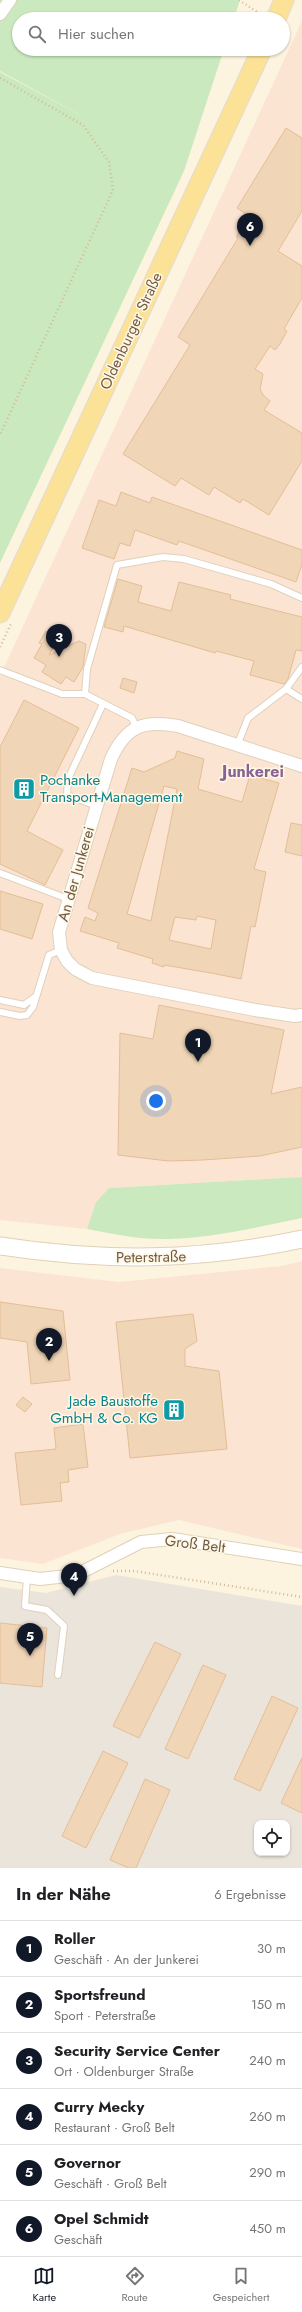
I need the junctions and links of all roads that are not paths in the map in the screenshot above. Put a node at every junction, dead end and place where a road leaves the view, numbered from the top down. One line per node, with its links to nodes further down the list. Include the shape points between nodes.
1 (10, 0): 4 (street)
2 (284, 0): 3 (main road)
3 (273, 12)
4 (0, 14)
5 (259, 56): 7 (main road, Oldenburger Straße)
6 (302, 598): 11 (lane, via 271,584 184,559 163,557 117,565 87,669)
7 (0, 613)
8 (302, 667): 10 (lane)
9 (0, 670): 11 (lane, via 62,694)
10 (286, 689): 12 (lane); 15 (lane, via 248,718)
11 (85, 694): 13 (lane)
12 (302, 698)
13 (102, 704): 14 (lane, via 132,718); 17 (lane, via 68,779 67,795)
14 (136, 727): 15 (street, An der Junkerei, via 158,722); 17 (street, An der Junkerei, via 118,743)
15 (237, 746): 16 (street, An der Junkerei)
16 (302, 766)
17 (97, 806): 19 (street, An der Junkerei)
18 (0, 873): 19 (lane)
19 (68, 899): 20 (street, An der Junkerei, via 60,932)
20 (61, 950): 21 (lane, via 49,955); 24 (street, via 75,969 92,978 255,1010)
21 (36, 996): 22 (lane, via 24,1005); 23 (lane, via 27,1015)
22 (0, 1000)
23 (0, 1012)
24 (302, 1015)
25 (302, 1239): 26 (main road, Peterstraße, via 203,1255 118,1258)
26 (0, 1246)
27 (302, 1559): 29 (street, Groß Belt, via 159,1539 141,1542 76,1575 58,1578)
28 (0, 1573): 29 (street, Groß Belt)
29 (27, 1577): 30 (lane, via 25,1606 47,1610 64,1626)
30 (58, 1675)

